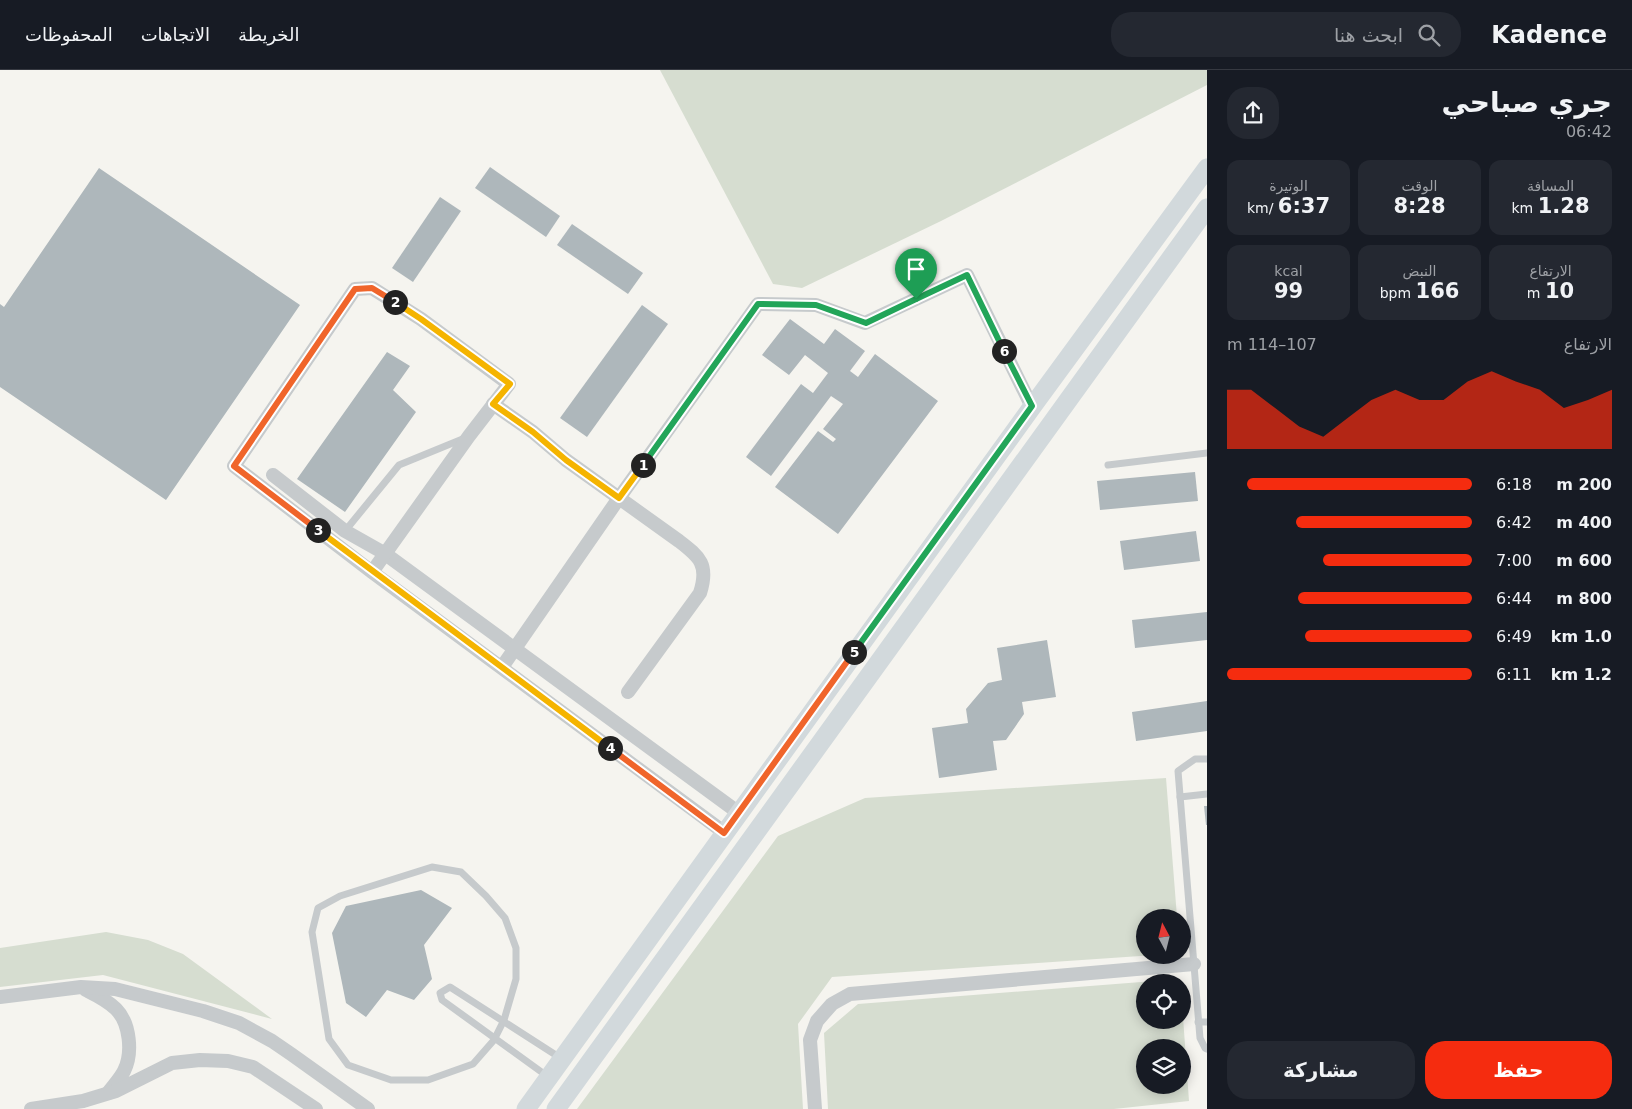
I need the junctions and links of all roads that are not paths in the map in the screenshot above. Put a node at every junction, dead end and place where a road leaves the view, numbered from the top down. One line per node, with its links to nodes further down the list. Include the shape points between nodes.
1 (1207, 168): 4 (main road)
2 (1207, 208): 36 (main road)
3 (493, 404): 5 (street); 9 (street); 12 (street, via 510,384 421,319 372,288 355,289 234,466)
4 (1032, 406): 9 (street, via 967,275 866,323 816,305 758,304); 19 (main road)
5 (469, 436): 10 (lane, via 399,465); 11 (street)
6 (1207, 454): 7 (lane)
7 (1108, 464)
8 (273, 475): 10 (street)
9 (619, 498): 13 (street); 15 (street, via 696,554 704,567 705,579 700,593)
10 (345, 532): 11 (street)
11 (384, 553): 12 (street); 13 (street)
12 (372, 572): 14 (street)
13 (515, 648): 14 (street); 19 (street)
14 (502, 667): 20 (street)
15 (628, 692)
16 (1207, 759): 18 (lane, via 1194,760 1178,772)
17 (1207, 794): 18 (lane)
18 (1180, 797): 21 (lane)
19 (739, 812): 20 (main road)
20 (724, 833): 29 (main road)
21 (1194, 964): 25 (lane); 37 (street, via 850,994 832,1004 817,1021 810,1040)
22 (81, 987): 23 (street); 31 (street, via 105,1000 125,1023 128,1055 124,1071); 34 (street, via 115,990 240,1023 291,1054)
23 (0, 997)
24 (503, 1022): 27 (lane); 27 (lane, via 450,988 440,993 442,1000); 27 (lane, via 516,979 516,948 505,918 461,872 432,867 340,896 318,908 312,932 329,1039 348,1065 391,1080 428,1080 473,1064); 29 (lane)
25 (1198, 1022): 26 (lane); 28 (lane, via 1200,1038)
26 (1207, 1022)
27 (494, 1040): 30 (lane)
28 (1207, 1048)
29 (562, 1059): 30 (main road)
30 (549, 1077): 35 (main road)
31 (108, 1093): 32 (street, via 83,1101); 33 (street, via 172,1063 228,1061 253,1067)
32 (31, 1109)
33 (316, 1109)
34 (368, 1109)
35 (526, 1109)
36 (556, 1109)
37 (815, 1109)

